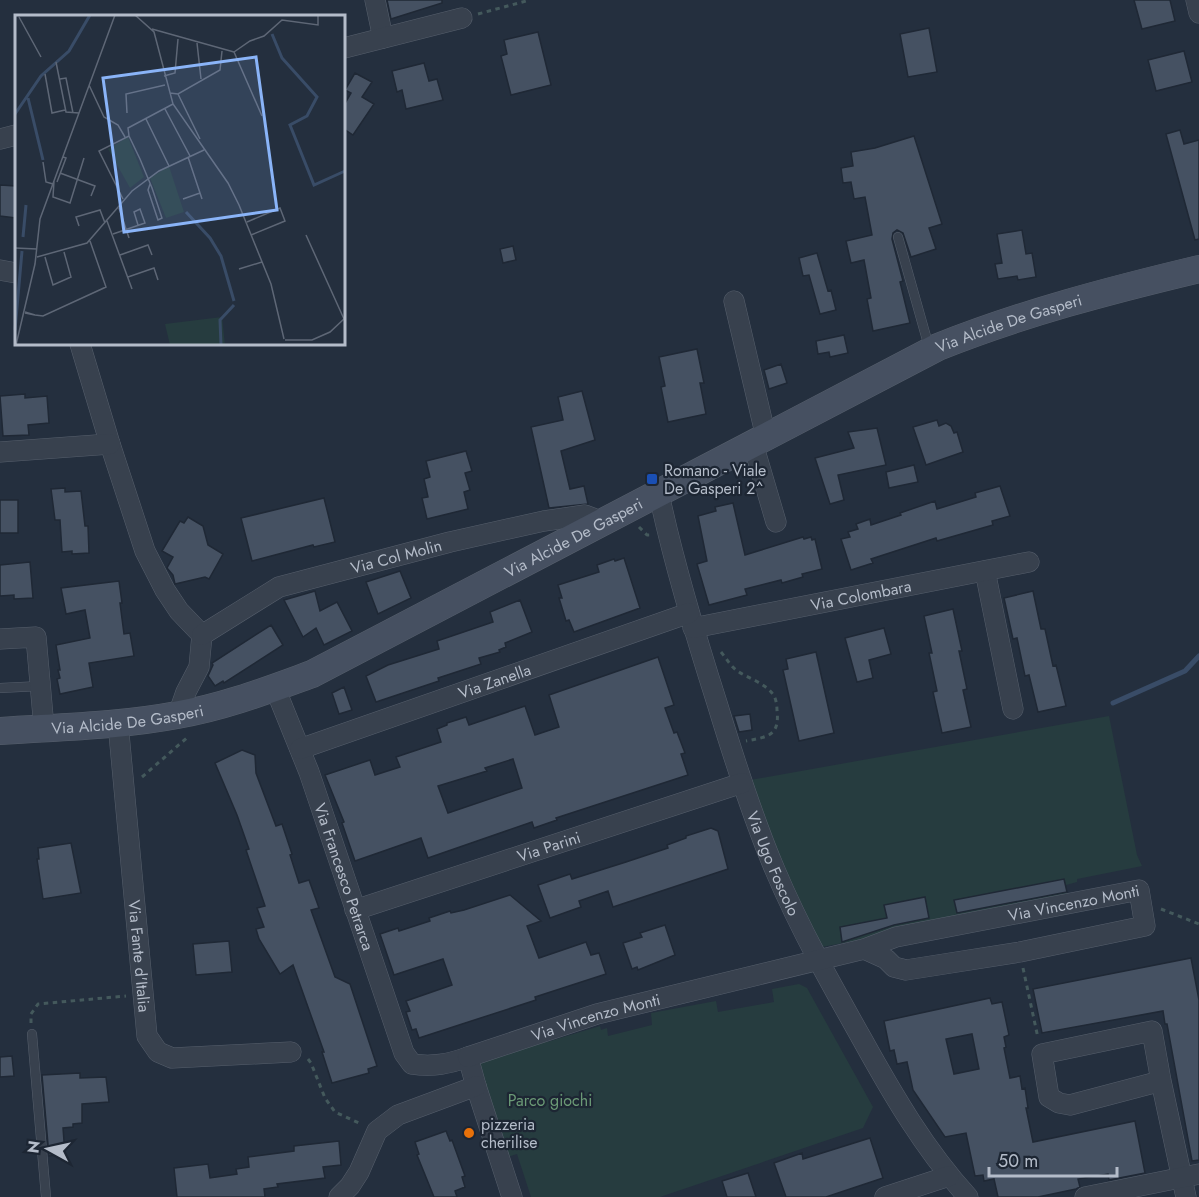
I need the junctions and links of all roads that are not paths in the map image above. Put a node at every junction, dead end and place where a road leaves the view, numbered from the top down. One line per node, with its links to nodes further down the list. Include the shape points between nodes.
1 (375, 0): 5 (street)
2 (1196, 0): 3 (street)
3 (1199, 14)
4 (462, 18): 5 (street)
5 (383, 38): 6 (street)
6 (345, 48)
7 (15, 135): 8 (street)
8 (0, 139)
9 (898, 237): 15 (lane)
10 (1199, 269): 15 (main road, Via Alcide De Gasperi, via 997,324)
11 (0, 270): 12 (street)
12 (15, 273)
13 (734, 301): 16 (street)
14 (80, 345): 17 (street)
15 (930, 351): 16 (main road, Via Alcide De Gasperi)
16 (760, 440): 19 (main road, Via Alcide De Gasperi); 20 (street)
17 (110, 444): 18 (street); 25 (street, via 145,551 179,611)
18 (0, 452)
19 (659, 494): 21 (main road, Via Alcide De Gasperi); 24 (street, Via Ugo Foscolo)
20 (776, 522)
21 (597, 525): 25 (street, Via Col Molin, via 585,515 544,521 279,587); 29 (main road, Via Alcide De Gasperi, via 312,674)
22 (1029, 562): 23 (street, Via Colombara)
23 (985, 571): 24 (street, Via Colombara); 30 (street)
24 (697, 622): 35 (street, Via Zanella); 36 (street, Via Ugo Foscolo)
25 (202, 635): 31 (street, via 199,667)
26 (0, 639): 27 (street, via 36,637)
27 (41, 686): 28 (lane); 33 (street)
28 (0, 688)
29 (275, 688): 31 (main road, Via Alcide De Gasperi); 35 (street, Via Francesco Petrarca)
30 (1013, 709)
31 (178, 715): 32 (main road, Via Alcide De Gasperi)
32 (118, 723): 33 (main road, Via Alcide De Gasperi); 43 (street, Via Fante d'Italia, via 147,1036 158,1052 172,1058)
33 (44, 728): 34 (main road, Via Alcide De Gasperi)
34 (0, 731)
35 (300, 748): 37 (street, Via Francesco Petrarca)
36 (742, 783): 37 (street, Via Parini); 40 (street, Via Ugo Foscolo, via 774,868)
37 (356, 910): 45 (street, Via Francesco Petrarca, via 396,1034)
38 (896, 937): 39 (street, Via Vincenzo Monti); 41 (street, via 890,944); 41 (street, Via Vincenzo Monti, via 1138,890 1145,926 906,970)
39 (864, 949): 40 (street, Via Vincenzo Monti); 41 (street, Via Vincenzo Monti)
40 (816, 959): 44 (street, Via Vincenzo Monti, via 597,1014); 48 (street, Via Ugo Foscolo, via 893,1093)
41 (889, 962)
42 (32, 1034): 50 (lane)
43 (291, 1052)
44 (468, 1057): 45 (street, Via Vincenzo Monti, via 429,1067); 47 (street)
45 (412, 1064)
46 (1161, 1081): 46 (street, via 1152,1031 1042,1054 1049,1097 1059,1103 1070,1105); 49 (street)
47 (476, 1086): 51 (street, via 398,1115 377,1131 359,1172); 52 (street)
48 (949, 1176): 53 (street); 54 (street, Via Ugo Foscolo)
49 (1191, 1176): 55 (street); 56 (street)
50 (46, 1197)
51 (339, 1197)
52 (512, 1197)
53 (885, 1197)
54 (968, 1197)
55 (1085, 1197)
56 (1186, 1197)

